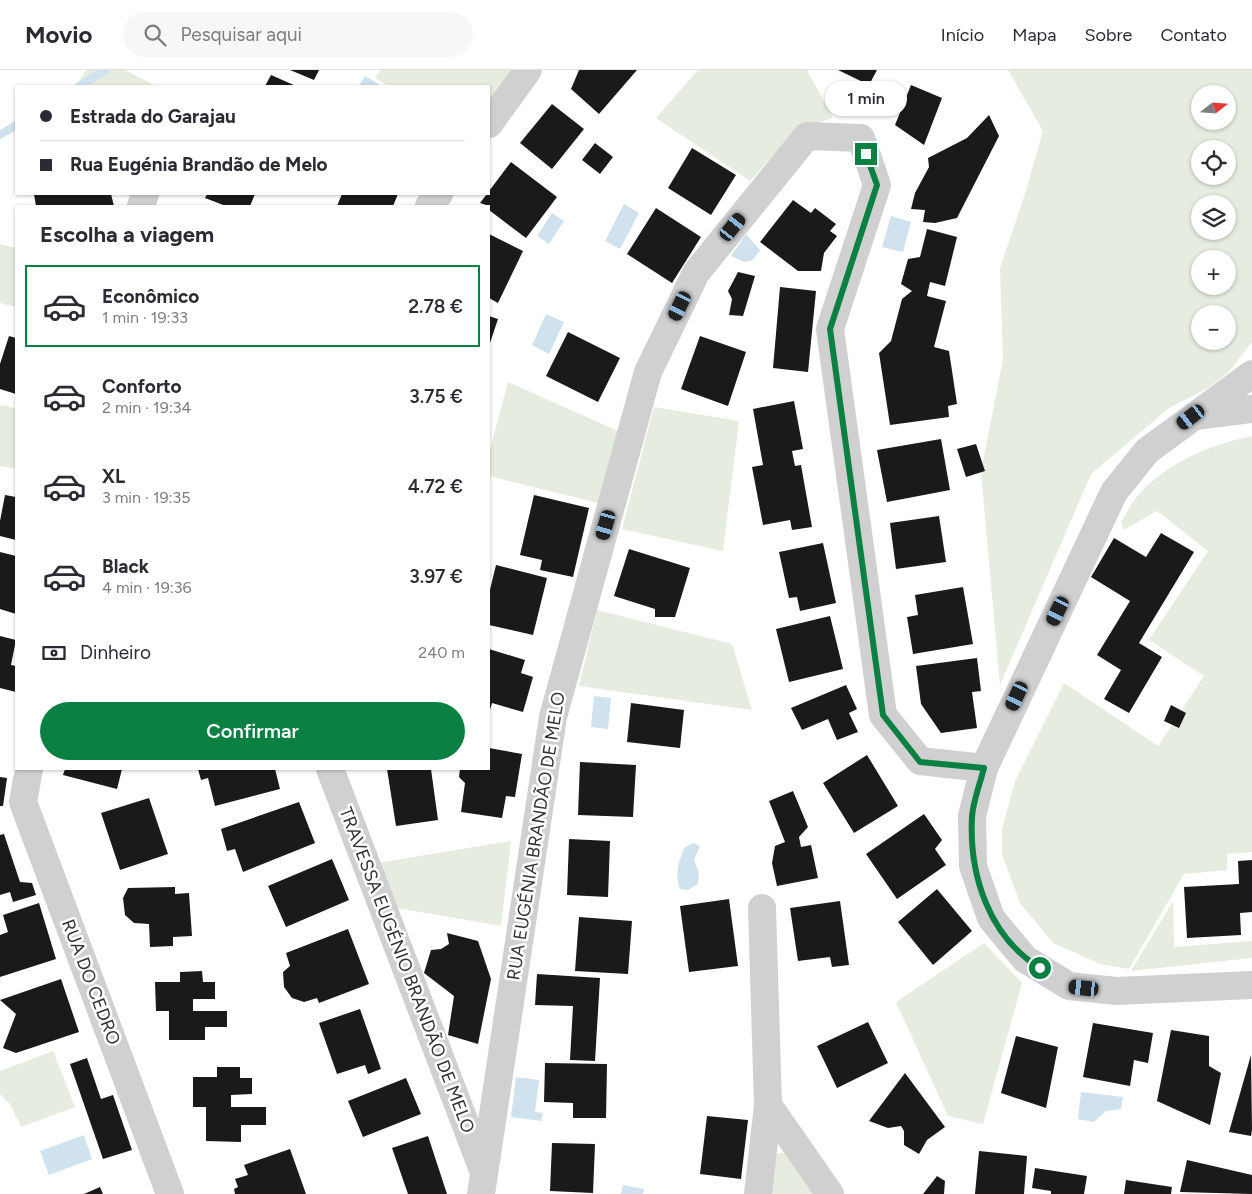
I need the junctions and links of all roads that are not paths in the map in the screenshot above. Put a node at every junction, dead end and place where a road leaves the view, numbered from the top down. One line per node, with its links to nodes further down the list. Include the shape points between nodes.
1 (528, 70): 2 (street)
2 (490, 123)
3 (1252, 374): 5 (street)
4 (1252, 409): 5 (street)
5 (1191, 417): 6 (street, via 1147,451 1114,492)
6 (984, 768): 10 (street, via 972,816 973,866 991,918 1025,959 1069,986 1116,991); 12 (street, RUA EUGÉNIA BRANDÃO DE MELO, via 920,762 883,715 830,329 877,185 861,138 808,136 696,273 648,372 552,718)
7 (29, 770): 13 (street, RUA DO CEDRO, via 23,802)
8 (330, 770): 12 (street, TRAVESSA EUGÉNIO BRANDÃO DE MELO)
9 (762, 908): 11 (street)
10 (1252, 986)
11 (768, 1105): 14 (street); 15 (street)
12 (482, 1183)
13 (170, 1194)
14 (758, 1194)
15 (830, 1194)

